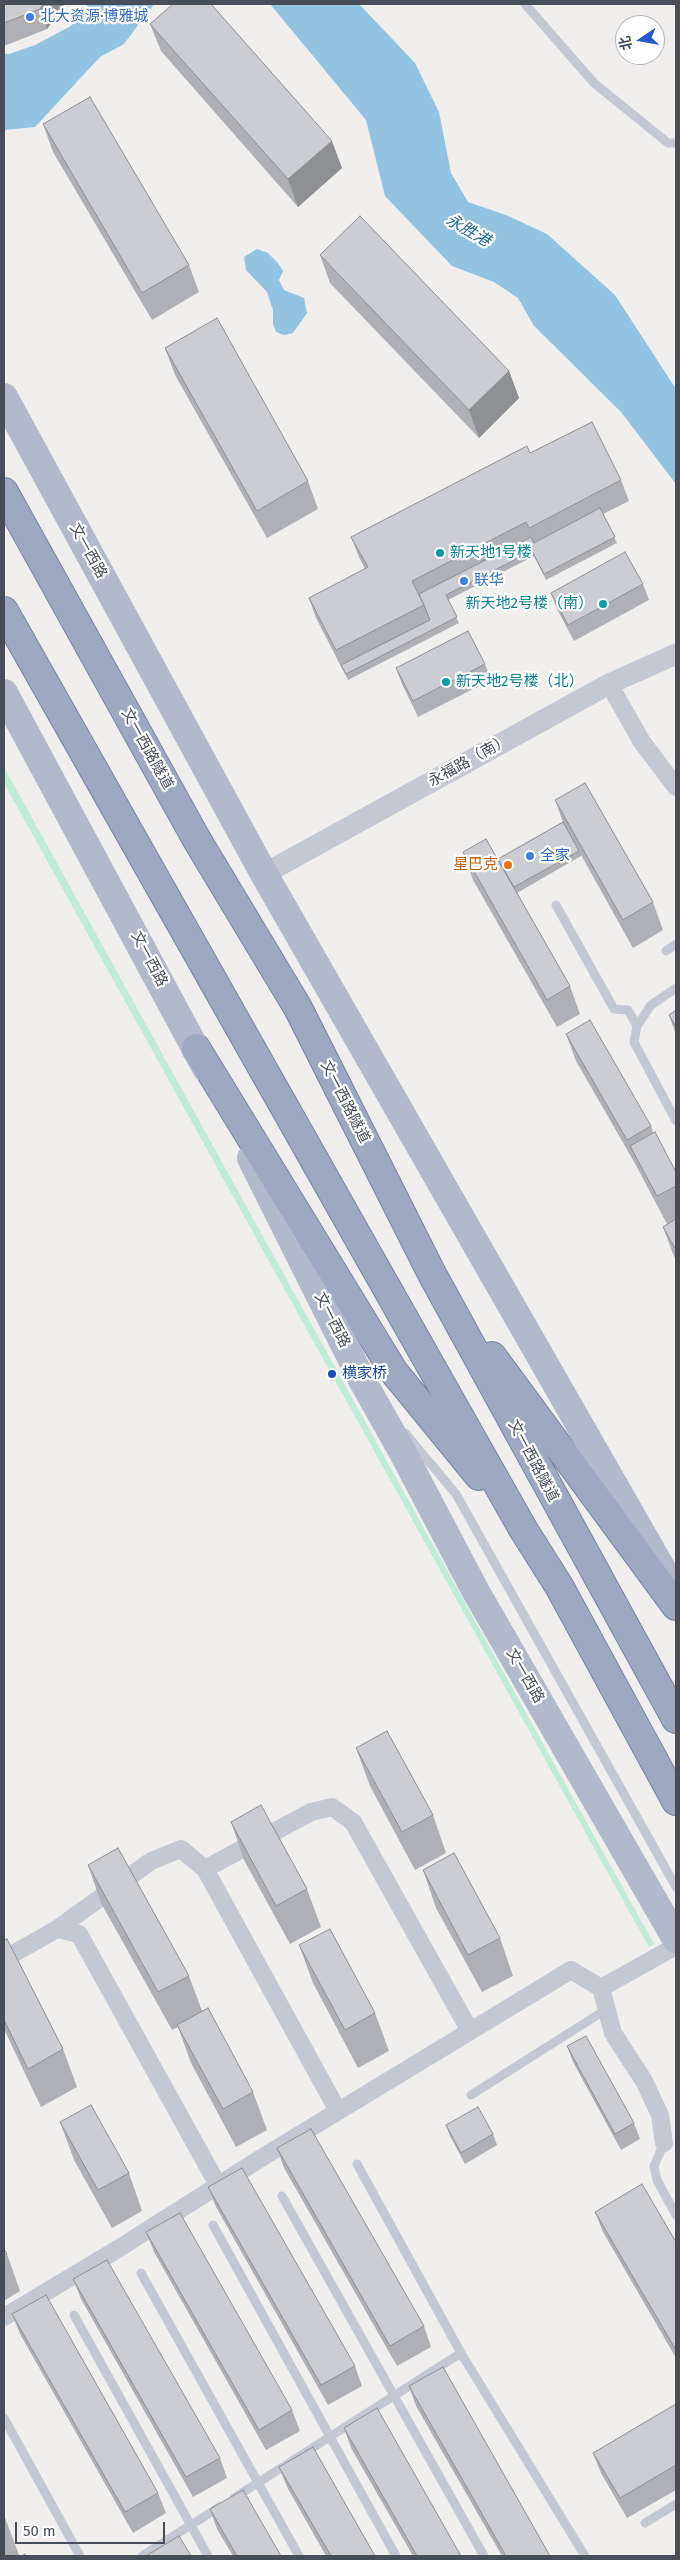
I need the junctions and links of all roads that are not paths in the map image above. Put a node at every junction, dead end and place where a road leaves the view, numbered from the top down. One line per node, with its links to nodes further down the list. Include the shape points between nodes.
1 (525, 4): 2 (lane, via 594,83 668,143)
2 (676, 143)
3 (4, 397): 10 (main road, 文一西路)
4 (4, 492): 18 (highway, 文一西路隧道, via 197,840 298,1008)
5 (4, 611): 20 (highway)
6 (676, 654): 7 (street, 永福路（南）)
7 (609, 684): 9 (street, via 642,742); 10 (street, 永福路（南）)
8 (4, 693): 16 (main road, 文一西路)
9 (676, 787)
10 (264, 874): 21 (main road, 文一西路)
11 (556, 905): 15 (lane, via 614,1009 628,1010)
12 (676, 944): 13 (lane)
13 (666, 951)
14 (676, 988): 15 (lane, via 651,1005)
15 (637, 1026): 17 (lane, via 634,1042)
16 (196, 1048): 19 (main road, 文一西路); 20 (highway, via 394,1372)
17 (676, 1121)
18 (432, 1274): 22 (highway); 23 (highway, 文一西路隧道)
19 (362, 1380): 26 (lane, via 456,1494); 28 (main road, 文一西路, via 475,1590)
20 (523, 1529): 24 (highway, via 559,1586)
21 (676, 1593)
22 (676, 1606)
23 (676, 1719)
24 (676, 1801)
25 (205, 1868): 27 (street, via 181,1849 151,1861); 33 (street, via 310,1812 332,1807 353,1822); 35 (street)
26 (676, 1887)
27 (57, 1929): 30 (street); 38 (street, via 79,1934)
28 (676, 1939)
29 (676, 1946): 31 (street)
30 (4, 1959)
31 (602, 1988): 32 (street); 33 (street, via 571,1970)
32 (607, 2009): 34 (lane); 36 (street, via 613,2033 644,2081 660,2115)
33 (470, 2031): 35 (street)
34 (471, 2095)
35 (338, 2111): 38 (street)
36 (664, 2143): 40 (lane, via 654,2166 657,2180)
37 (357, 2164): 45 (lane)
38 (218, 2186): 44 (street)
39 (282, 2196): 46 (lane)
40 (676, 2215)
41 (213, 2224): 48 (lane)
42 (141, 2273): 49 (lane)
43 (74, 2315): 52 (lane)
44 (4, 2318)
45 (461, 2353): 46 (lane); 59 (lane)
46 (394, 2396): 48 (lane); 58 (lane)
47 (4, 2418): 53 (lane)
48 (330, 2436): 49 (lane); 57 (lane)
49 (258, 2482): 52 (lane); 56 (lane)
50 (676, 2504): 51 (lane)
51 (645, 2523)
52 (191, 2525): 54 (lane); 55 (lane)
53 (80, 2556)
54 (142, 2556)
55 (208, 2556)
56 (300, 2556)
57 (396, 2556)
58 (484, 2556)
59 (585, 2556)

